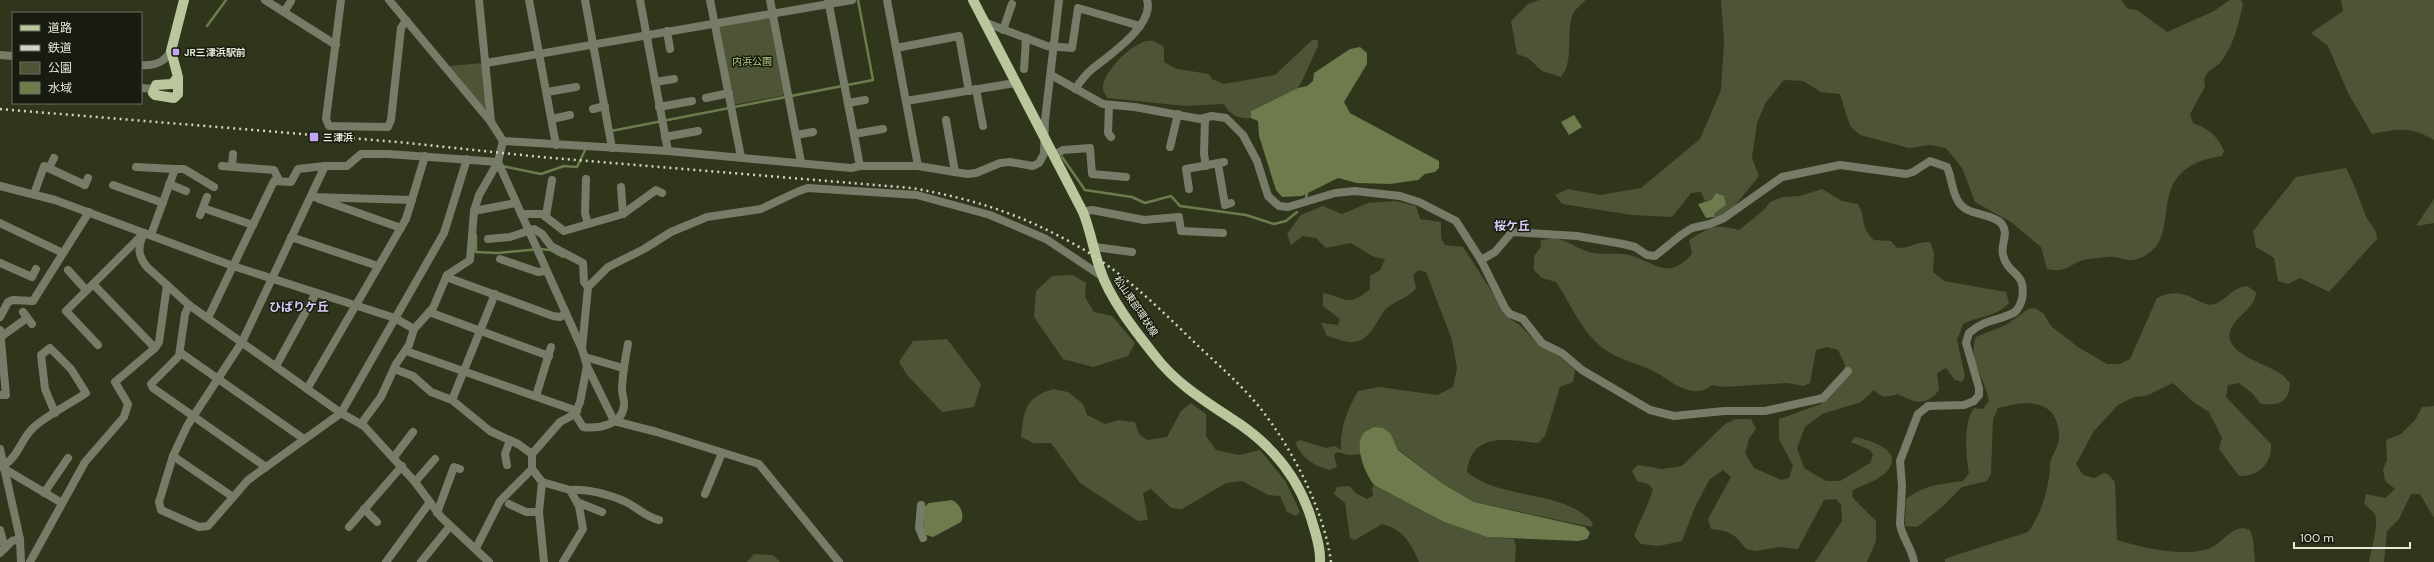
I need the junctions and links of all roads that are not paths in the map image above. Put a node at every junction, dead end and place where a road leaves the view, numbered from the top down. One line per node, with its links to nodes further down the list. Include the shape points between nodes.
1 (184, 0): 34 (main road)
2 (265, 0): 19 (street)
3 (341, 0): 30 (street)
4 (389, 0): 21 (street)
5 (479, 0): 38 (street)
6 (529, 0): 35 (street)
7 (584, 0): 29 (street)
8 (640, 0): 27 (street)
9 (710, 0): 23 (street)
10 (770, 0): 20 (street)
11 (852, 0): 17 (street)
12 (887, 0): 32 (street)
13 (973, 0): 22 (main road, 松山東部環状線)
14 (1059, 0): 31 (street)
15 (1147, 0): 24 (street, via 1149,10)
16 (291, 1): 19 (street)
17 (828, 2): 20 (street); 57 (street)
18 (1012, 4): 25 (street)
19 (284, 12): 30 (street)
20 (772, 15): 23 (street); 73 (street)
21 (406, 20): 30 (street, via 401,28 391,120 388,127 327,124); 67 (street)
22 (984, 22): 25 (street); 45 (main road, 松山東部環状線)
23 (715, 24): 26 (street); 52 (street)
24 (1140, 26): 31 (street, via 1078,8 1072,48); 49 (street, via 1090,70)
25 (1004, 30): 28 (street)
26 (667, 32): 27 (street); 33 (street)
27 (646, 34): 29 (street); 44 (street)
28 (1026, 38): 31 (street); 40 (street)
29 (593, 44): 35 (street); 59 (street)
30 (336, 45)
31 (1054, 47): 41 (street)
32 (896, 48): 50 (street, via 959,36); 56 (street)
33 (670, 49)
34 (171, 51): 39 (street, via 167,58 157,64); 42 (main road)
35 (539, 53): 38 (street); 51 (street)
36 (0, 55): 37 (street)
37 (12, 56)
38 (486, 63): 67 (street)
39 (142, 65)
40 (1024, 69)
41 (1051, 75): 49 (street); 76 (street)
42 (178, 77): 48 (main road, via 174,83 159,84); 48 (main road, via 178,94 174,98 155,95)
43 (674, 79): 44 (street)
44 (655, 82): 60 (street)
45 (1015, 83): 50 (street); 76 (main road, 松山東部環状線)
46 (576, 87): 51 (street)
47 (142, 88): 48 (street)
48 (153, 89)
49 (1075, 89): 58 (street)
50 (972, 90): 56 (street); 68 (street)
51 (547, 92): 64 (street)
52 (728, 93): 53 (street); 85 (street)
53 (706, 98)
54 (864, 100): 57 (street)
55 (692, 101): 60 (street)
56 (906, 101): 94 (street)
57 (848, 103): 72 (street)
58 (1109, 105): 62 (street); 75 (street, via 1108,133)
59 (605, 106): 61 (street); 80 (street)
60 (659, 107): 74 (street)
61 (593, 109)
62 (1178, 114): 65 (street); 79 (street)
63 (570, 115): 64 (street)
64 (552, 119): 78 (street)
65 (1205, 119): 95 (street); 139 (street, via 1212,116 1226,118 1244,135 1257,161 1268,196 1279,206 1310,202 1344,191 1409,198 1456,221)
66 (946, 120): 99 (street)
67 (490, 122): 77 (street)
68 (983, 126)
69 (883, 129): 72 (street)
70 (698, 131): 74 (street)
71 (813, 132): 73 (street)
72 (854, 134): 93 (street)
73 (796, 135): 89 (street)
74 (665, 137): 81 (street)
75 (1111, 137)
76 (1044, 140): 84 (main road, 松山東部環状線); 99 (street, via 1042,159 1033,166 1010,162 990,166 976,173)
77 (503, 141): 78 (street); 88 (street)
78 (556, 145): 80 (street)
79 (1170, 147)
80 (612, 148): 81 (street)
81 (668, 151): 85 (street)
82 (233, 154): 91 (street)
83 (425, 156): 87 (street); 92 (street, via 361,154 347,166); 116 (street)
84 (1053, 156): 100 (street, via 1063,150 1090,148 1092,174); 122 (main road, 松山東部環状線)
85 (741, 157): 89 (street)
86 (54, 158): 97 (street)
87 (467, 159): 88 (street); 161 (street, via 444,233)
88 (498, 162): 117 (street); 120 (street, via 479,195)
89 (801, 162): 93 (street, via 851,168)
90 (222, 166): 91 (street)
91 (232, 166): 103 (street, via 274,170)
92 (325, 166): 103 (street, via 298,169 291,182); 114 (street)
93 (860, 166): 94 (street)
94 (918, 166): 99 (street)
95 (1206, 166): 110 (street, via 1186,169); 118 (street, via 1221,163 1225,205)
96 (136, 167): 98 (street)
97 (49, 168): 101 (street, via 85,184); 113 (street, via 44,166)
98 (175, 169): 105 (street); 108 (street, via 184,169)
99 (955, 172)
100 (1123, 174)
101 (88, 178)
102 (586, 179): 127 (street, via 585,213)
103 (279, 180): 128 (street, via 274,182)
104 (552, 180): 125 (street)
105 (169, 184): 111 (street); 119 (street)
106 (113, 185): 119 (street)
107 (0, 186): 113 (street)
108 (214, 187)
109 (620, 187): 124 (street)
110 (1189, 189)
111 (186, 191)
112 (662, 193): 124 (street, via 656,190)
113 (34, 194): 121 (street)
114 (311, 196): 116 (street); 129 (street); 133 (street)
115 (207, 197): 128 (street, via 201,211)
116 (412, 200): 129 (street)
117 (516, 202): 120 (street); 123 (street)
118 (1231, 203)
119 (162, 204): 132 (street)
120 (474, 211): 146 (street, via 470,260)
121 (89, 212): 132 (street); 137 (street)
122 (1082, 212): 131 (street, via 1092,210 1144,220 1179,217 1181,231); 135 (main road, 松山東部環状線)
123 (521, 214): 125 (street); 130 (street)
124 (623, 214): 127 (street)
125 (546, 216): 127 (street, via 564,231)
126 (0, 223): 137 (street)
127 (588, 224)
128 (253, 225): 141 (street)
129 (401, 228): 142 (street)
130 (528, 230): 134 (street, via 510,237); 145 (street); 151 (street, via 538,230 551,246 583,263 584,282)
131 (1223, 233)
132 (148, 234): 141 (street); 149 (street, via 138,248 141,260); 150 (street)
133 (291, 237): 142 (street); 148 (street)
134 (488, 239)
135 (1095, 247): 136 (street); 147 (main road, 松山東部環状線)
136 (1132, 252)
137 (64, 253): 158 (street, via 33,301 8,302)
138 (500, 259): 145 (street, via 538,272)
139 (1481, 260): 180 (street, via 1505,308 1510,314 1523,319 1542,343 1562,353 1582,370 1650,410 1674,416 1724,411 1765,411 1823,398); 241 (street, via 1495,252 1512,232 1583,237 1623,244 1647,256 1655,256 1687,231 1724,218 1782,177 1840,165 1906,174 1930,161 1947,167 1960,204 2000,222 2006,236 2002,253 2006,264 2020,276 2024,291 2015,312 1978,325 1969,333 1966,343 1979,388 1974,401 1964,405 1922,408 1902,452 1900,524)
140 (0, 263): 143 (street, via 32,277)
141 (233, 266): 148 (street); 160 (street)
142 (378, 266): 155 (street)
143 (36, 269)
144 (68, 270): 150 (street)
145 (546, 271): 157 (street)
146 (446, 277): 153 (street); 156 (street)
147 (1103, 277): 151 (street, via 1046,239 990,215 917,195 820,188 799,191 762,208 708,217 671,232 608,267); 240 (main road, 松山東部環状線, via 1155,356 1171,373 1206,403 1247,430 1282,463 1304,498 1316,535)
148 (272, 278): 152 (street); 166 (street)
149 (167, 285): 154 (street); 169 (street, via 161,333)
150 (89, 287): 165 (street, via 66,310); 169 (street)
151 (588, 287): 170 (street)
152 (316, 293): 155 (street); 175 (street)
153 (495, 294): 157 (street, via 553,316); 163 (street)
154 (189, 304): 160 (street); 172 (street, via 185,314)
155 (355, 306): 161 (street); 182 (street)
156 (429, 312): 162 (street); 163 (street)
157 (565, 314): 170 (street)
158 (0, 317)
159 (28, 318): 164 (street)
160 (208, 318): 166 (street)
161 (395, 318): 162 (street); 187 (street)
162 (414, 329): 171 (street)
163 (480, 331): 173 (street); 179 (street)
164 (1, 333): 183 (street, via 6,395)
165 (97, 340)
166 (242, 342): 175 (street); 181 (street)
167 (628, 344): 177 (street)
168 (551, 347): 173 (street)
169 (155, 348): 216 (street, via 115,382 127,400 124,417 86,462)
170 (582, 349): 174 (street)
171 (406, 351): 178 (street); 179 (street)
172 (180, 353): 181 (street); 189 (street, via 151,384)
173 (549, 356): 184 (street)
174 (585, 357): 176 (street); 177 (street)
175 (276, 366): 182 (street)
176 (587, 366): 186 (street); 190 (street)
177 (623, 368): 190 (street, via 621,396 624,406 622,413)
178 (394, 369): 185 (street, via 413,376 431,392); 191 (street, via 381,397)
179 (464, 371): 184 (street); 185 (street)
180 (1848, 371)
181 (218, 380): 189 (street); 193 (street)
182 (308, 389): 187 (street)
183 (0, 395)
184 (536, 396): 186 (street)
185 (452, 400): 194 (street, via 490,432)
186 (576, 412): 190 (street, via 583,427 598,428); 197 (street, via 560,422)
187 (340, 413): 191 (street); 193 (street)
188 (55, 414): 188 (street, via 86,393 71,369 50,348 41,355 45,389); 204 (street, via 33,427 14,456)
189 (193, 415): 198 (street); 205 (street)
190 (614, 421): 196 (street)
191 (361, 424): 199 (street)
192 (413, 432): 199 (street)
193 (304, 439): 205 (street)
194 (510, 440): 197 (street); 202 (street, via 506,449)
195 (0, 449): 204 (street)
196 (722, 453): 212 (street); 239 (street, via 759,464)
197 (532, 454): 207 (street)
198 (173, 456): 213 (street); 213 (street, via 159,502 161,510 204,528)
199 (394, 457): 203 (street)
200 (68, 458): 211 (street)
201 (434, 459): 208 (street)
202 (507, 465)
203 (402, 466): 208 (street); 219 (street)
204 (3, 467): 211 (street); 229 (street)
205 (266, 467): 213 (street, via 248,480)
206 (460, 469): 220 (street, via 454,467)
207 (532, 469): 209 (street); 230 (street, via 500,501)
208 (415, 482): 214 (street)
209 (542, 482): 210 (street); 221 (street)
210 (570, 490): 215 (street); 223 (street, via 583,490 627,502 639,512)
211 (44, 493): 216 (street)
212 (705, 494)
213 (233, 497)
214 (430, 502): 220 (street); 234 (street)
215 (577, 502): 222 (street); 238 (street, via 583,530)
216 (62, 503): 233 (street)
217 (509, 504): 221 (street, via 526,512)
218 (921, 505): 228 (street, via 919,528)
219 (364, 509): 224 (street); 226 (street)
220 (437, 512): 225 (street)
221 (539, 512): 237 (street)
222 (602, 512)
223 (659, 520)
224 (377, 522)
225 (450, 526): 230 (street); 235 (street)
226 (349, 527)
227 (0, 530): 231 (street)
228 (922, 538)
229 (20, 539): 231 (street, via 12,541); 232 (street)
230 (476, 548): 236 (street)
231 (3, 550)
232 (21, 562)
233 (30, 562)
234 (386, 562)
235 (421, 562)
236 (489, 562)
237 (544, 562)
238 (563, 562)
239 (839, 562)
240 (1320, 562)
241 (1914, 562)

